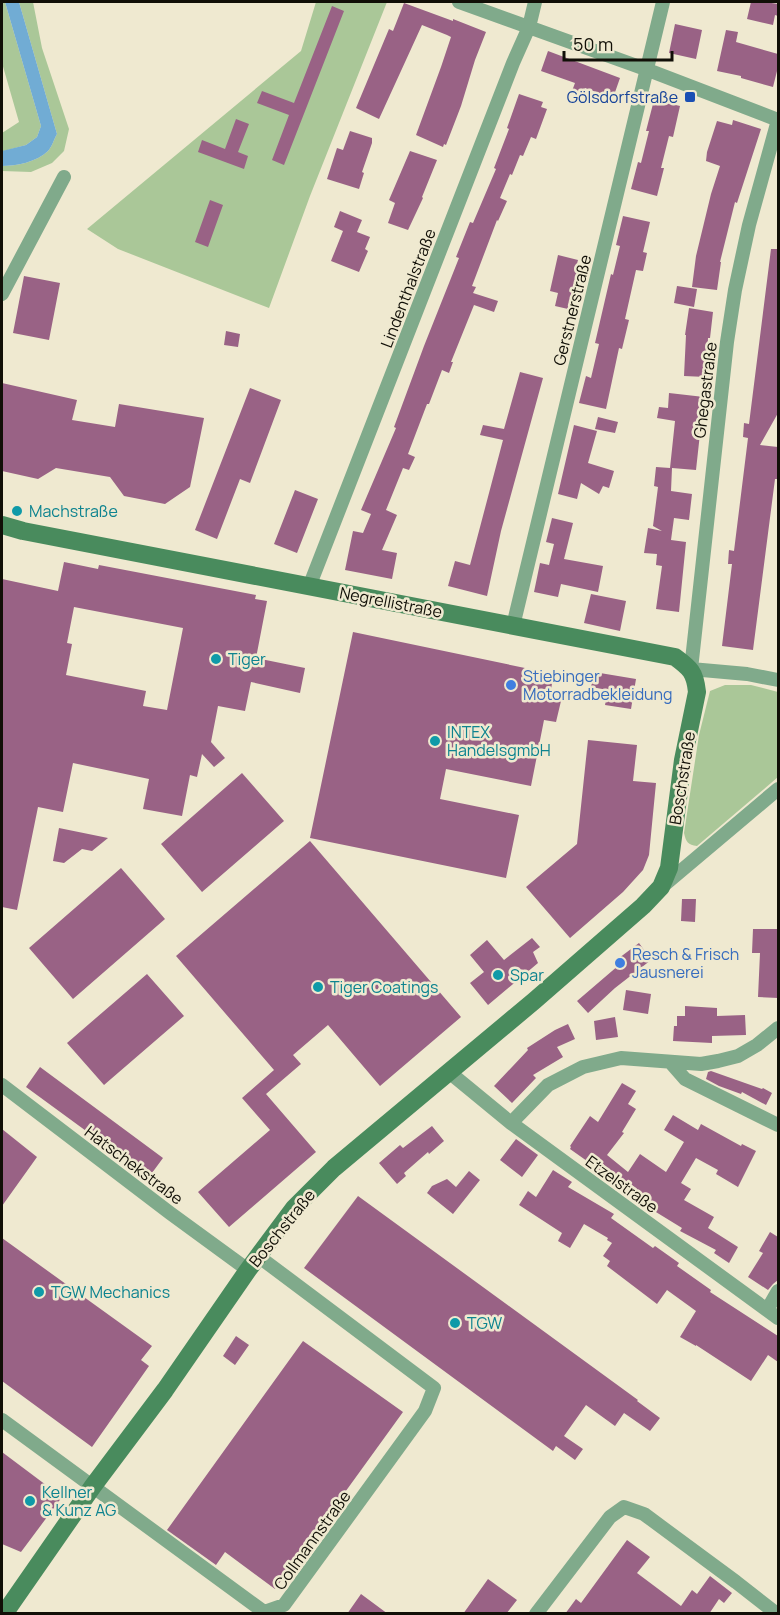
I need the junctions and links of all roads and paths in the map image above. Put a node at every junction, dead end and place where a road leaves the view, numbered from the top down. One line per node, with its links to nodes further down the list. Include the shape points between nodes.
1 (459, 2): 4 (street)
2 (535, 2): 4 (street, Lindenthalstraße)
3 (663, 2): 5 (street, Gerstnerstraße)
4 (529, 27): 5 (street); 10 (street, Lindenthalstraße)
5 (648, 70): 6 (street); 11 (street, Gerstnerstraße)
6 (778, 120): 12 (street, Ghegastraße, via 735,290)
7 (64, 177): 8 (street)
8 (2, 294)
9 (2, 525): 10 (main road, Negrellistraße)
10 (309, 587): 11 (main road, Negrellistraße)
11 (513, 626): 12 (main road, Negrellistraße, via 675,657)
12 (691, 669): 13 (street, Negrellistraße); 15 (main road, Boschstraße, via 697,692 683,760 669,868)
13 (778, 680)
14 (778, 789): 15 (street, Boschstraße)
15 (661, 887): 18 (main road, Boschstraße)
16 (778, 1028): 17 (street, via 738,1056 701,1064)
17 (671, 1063): 20 (street, via 621,1058 583,1067 548,1085); 21 (street, via 685,1079)
18 (449, 1072): 20 (street, Etzelstraße); 22 (main road, Boschstraße, via 334,1168 294,1208)
19 (2, 1085): 22 (street, Hatschekstraße, via 170,1213)
20 (511, 1123): 24 (street, Etzelstraße)
21 (778, 1125)
22 (253, 1263): 26 (main road, Boschstraße); 26 (street, Collmannstraße, via 434,1388 425,1411 380,1474 284,1605 264,1612)
23 (778, 1291): 24 (street)
24 (773, 1314)
25 (2, 1420): 26 (street, Collmannstraße)
26 (93, 1486): 27 (main road, Boschstraße)
27 (4, 1614)
28 (536, 1614): 29 (street, via 610,1517 624,1507 644,1514)
29 (777, 1614)

